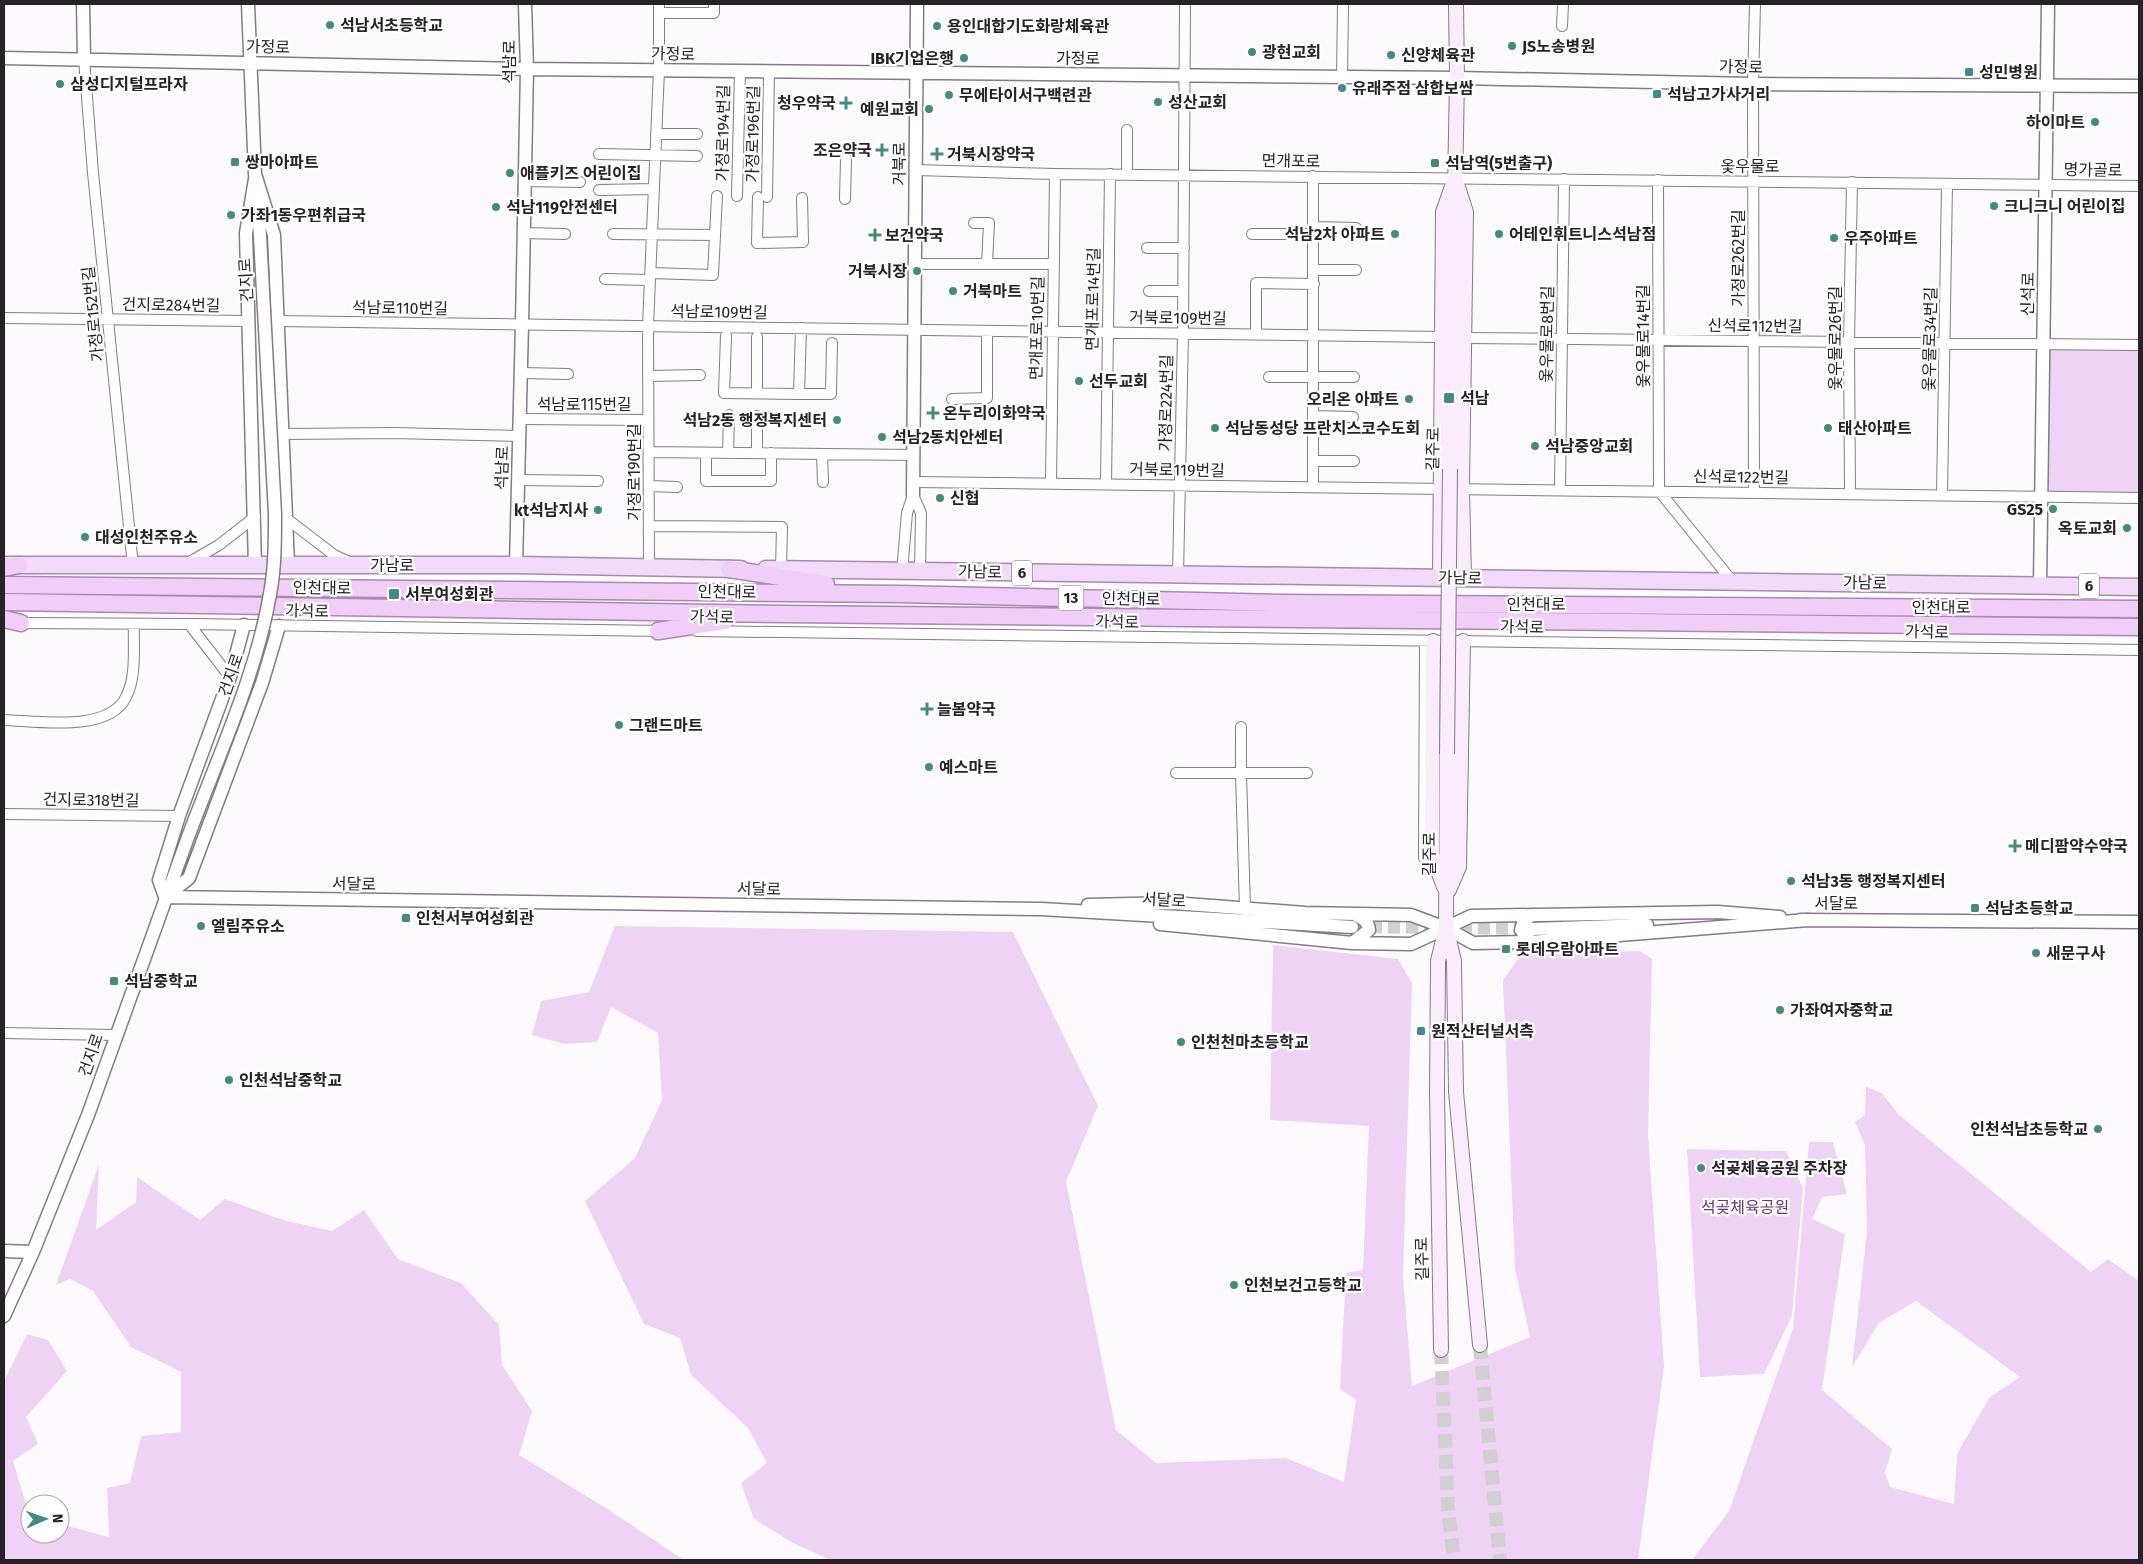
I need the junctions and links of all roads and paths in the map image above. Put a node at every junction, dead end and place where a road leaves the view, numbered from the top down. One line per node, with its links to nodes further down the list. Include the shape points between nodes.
1 (83, 4): 15 (street)
2 (248, 4): 16 (street, 건지로)
3 (525, 4): 17 (street, 석남로)
4 (714, 4): 12 (street, via 714,13)
5 (917, 4): 21 (street, 거북로)
6 (1185, 4): 22 (street, 가정로224번길)
7 (1343, 4): 23 (street)
8 (1456, 4): 24 (main road, 길주로)
9 (1563, 4): 13 (street)
10 (1755, 4): 25 (street, 가정로262번길)
11 (2048, 4): 26 (street, 신석로)
12 (658, 8): 18 (street, 가정로190번길)
13 (1562, 26)
14 (4, 58): 15 (street, 가정로)
15 (84, 59): 16 (street, 가정로); 80 (street, 가정로152번길)
16 (250, 64): 17 (street, 가정로); 36 (street, 건지로)
17 (526, 69): 18 (street, 가정로); 45 (street, 석남로)
18 (659, 70): 19 (street, 가정로); 29 (street, 가정로190번길)
19 (740, 71): 20 (street, 가정로); 55 (street, 가정로194번길)
20 (769, 72): 21 (street, 가정로); 56 (street, 가정로196번길, via 757,243 803,242)
21 (916, 73): 22 (street, 가정로); 35 (street, 거북로)
22 (1184, 75): 23 (street, 가정로); 40 (street, 가정로224번길)
23 (1342, 77): 24 (street, 가정로)
24 (1457, 78): 25 (street, 가정로); 42 (main road, 길주로)
25 (1752, 84): 26 (street, 가정로); 47 (street, 가정로262번길)
26 (2046, 84): 27 (street, 가정로); 50 (street, 신석로)
27 (2139, 86)
28 (1127, 130): 39 (street)
29 (656, 134): 30 (street); 32 (street, 가정로190번길)
30 (697, 134)
31 (599, 154): 32 (street)
32 (655, 155): 33 (street); 52 (street, 가정로190번길)
33 (697, 156)
34 (846, 159): 57 (street)
35 (916, 170): 37 (street, 면개포로); 69 (street, 거북로)
36 (255, 174): 81 (street, via 246,233); 82 (street, via 274,235); 199 (street, 건지로, bridge, via 275,556 262,634 250,675)
37 (1055, 174): 38 (street, 면개포로); 71 (street, 면개포로10번길)
38 (1110, 174): 39 (street, 면개포로); 89 (street, 면개포로14번길)
39 (1126, 174): 40 (street, 면개포로)
40 (1184, 175): 41 (street, 면개포로); 68 (street, 가정로224번길)
41 (1313, 176): 42 (street, 면개포로); 60 (street)
42 (1455, 178): 43 (street, 옻우물로); 95 (main road, via 1443,212); 96 (main road, via 1466,212); 198 (main road, 길주로, bridge)
43 (1564, 179): 44 (street, 옻우물로); 97 (street, 옻우물로8번길)
44 (1658, 180): 47 (street, 옻우물로); 98 (street, 옻우물로14번길)
45 (524, 181): 46 (street); 61 (street, 석남로)
46 (580, 182)
47 (1752, 182): 48 (street, 옻우물로); 99 (street, 가정로262번길)
48 (1852, 182): 49 (street, 옻우물로); 100 (street, 옻우물로26번길)
49 (1947, 184): 50 (street, 옻우물로); 102 (street, 옻우물로34번길)
50 (2046, 185): 51 (street, 명가골로); 103 (street, 신석로)
51 (2139, 186)
52 (654, 189): 53 (street); 64 (street, 가정로190번길)
53 (599, 190)
54 (717, 196): 66 (street)
55 (737, 196)
56 (802, 198)
57 (845, 199)
58 (974, 223): 70 (street, via 989,222)
59 (1356, 228): 60 (street)
60 (1313, 231): 65 (street); 72 (street)
61 (523, 233): 62 (street); 83 (street, 석남로)
62 (565, 234)
63 (613, 234): 64 (street)
64 (652, 234): 66 (street); 74 (street, 가정로190번길)
65 (1252, 234)
66 (715, 235): 74 (street, via 713,275)
67 (1147, 248): 68 (street)
68 (1184, 248): 77 (street, 가정로224번길)
69 (915, 264): 70 (street); 86 (street, 거북로)
70 (987, 264): 71 (street)
71 (1053, 264): 88 (street, 면개포로10번길)
72 (1314, 270): 73 (street); 76 (street)
73 (1356, 270)
74 (650, 277): 75 (street); 84 (street, 가정로190번길)
75 (605, 279)
76 (1314, 284): 91 (street, via 1256,283); 92 (street)
77 (1183, 291): 78 (street); 90 (street, 가정로224번길)
78 (1149, 292)
79 (4, 318): 80 (street, 건지로284번길)
80 (109, 319): 81 (street, 건지로284번길); 160 (street, 가정로152번길)
81 (249, 321): 152 (street)
82 (278, 321): 83 (street, 석남로110번길); 121 (street)
83 (522, 324): 84 (street, 석남로109번길); 105 (street, 석남로)
84 (648, 326): 85 (street, 석남로109번길); 108 (street, 가정로190번길)
85 (800, 328): 86 (street, 석남로109번길); 113 (street)
86 (915, 330): 87 (street, 거북로109번길); 129 (street, 거북로)
87 (987, 330): 88 (street, 거북로109번길); 114 (street, via 988,398)
88 (1052, 331): 89 (street, 거북로109번길); 136 (street, 면개포로10번길)
89 (1108, 332): 90 (street, 거북로109번길); 137 (street, 면개포로14번길)
90 (1183, 333): 91 (street, 거북로109번길); 141 (street, 가정로224번길)
91 (1256, 334): 92 (street, 거북로109번길)
92 (1314, 335): 95 (street, 거북로109번길); 110 (street)
93 (726, 336): 112 (street, via 724,393)
94 (757, 336): 112 (street)
95 (1441, 337): 142 (main road)
96 (1466, 338): 97 (street, 신석로112번길); 143 (main road)
97 (1562, 338): 98 (street, 신석로112번길); 144 (street, 옻우물로8번길)
98 (1658, 340): 99 (street, 신석로112번길); 145 (street, 옻우물로14번길)
99 (1753, 341): 100 (street, 신석로112번길); 146 (street, 가정로262번길)
100 (1849, 342): 102 (street, 신석로112번길); 147 (street, 옻우물로26번길)
101 (832, 343): 113 (street, via 832,394)
102 (1944, 343): 103 (street, 신석로112번길); 149 (street, 옻우물로34번길)
103 (2044, 344): 104 (street, 신석로112번길); 150 (street, 신석로)
104 (2139, 346)
105 (521, 373): 106 (street); 119 (street, 석남로)
106 (568, 374)
107 (700, 375): 108 (street)
108 (649, 376): 120 (street, 가정로190번길)
109 (1269, 377): 110 (street)
110 (1314, 377): 111 (street); 117 (street)
111 (1354, 377)
112 (757, 393): 113 (street)
113 (799, 394)
114 (952, 399)
115 (729, 415): 125 (street)
116 (757, 416): 126 (street)
117 (1313, 416): 118 (street); 130 (street)
118 (1354, 417)
119 (520, 419): 120 (street, 석남로115번길); 122 (street, 석남로)
120 (648, 420): 123 (street, 가정로190번길)
121 (283, 434): 122 (street); 153 (street)
122 (519, 436): 132 (street, 석남로)
123 (649, 452): 124 (street); 138 (street, 가정로190번길)
124 (706, 453): 125 (street); 127 (street, via 706,482 771,481)
125 (728, 453): 126 (street)
126 (757, 453): 127 (street)
127 (771, 453): 128 (street)
128 (822, 454): 129 (street); 134 (street)
129 (914, 455): 135 (street, 거북로)
130 (1313, 461): 131 (street); 139 (street)
131 (1354, 461)
132 (518, 480): 133 (street); 158 (street, 석남로)
133 (598, 481)
134 (823, 482)
135 (914, 482): 136 (street, 거북로119번길); 148 (street, 거북로)
136 (1051, 483): 137 (street, 거북로119번길)
137 (1106, 484): 141 (street, 거북로119번길)
138 (649, 486): 140 (street); 154 (street, 가정로190번길)
139 (1313, 486): 141 (street, 거북로119번길); 142 (street, 거북로119번길)
140 (677, 487)
141 (1180, 487): 167 (street, 가정로224번길)
142 (1440, 488): 143 (street, 신석로122번길); 168 (main road)
143 (1462, 488): 144 (street, 신석로122번길); 169 (main road)
144 (1560, 489): 145 (street, 신석로122번길)
145 (1659, 491): 146 (street, 신석로122번길); 170 (street)
146 (1754, 493): 147 (street, 신석로122번길)
147 (1850, 494): 149 (street, 신석로122번길)
148 (913, 495): 165 (street, via 907,513); 166 (street, via 921,513)
149 (1942, 495): 150 (street, 신석로122번길)
150 (2042, 497): 151 (street, 신석로122번길); 172 (street, 신석로)
151 (2139, 498)
152 (255, 517): 155 (street); 161 (street, via 219,545)
153 (286, 519): 156 (street); 157 (street, via 334,555)
154 (649, 526): 162 (street, 가정로190번길); 164 (street, via 782,527)
155 (255, 565): 156 (main road, 가남로 / 6); 161 (main road, 가남로 / 6)
156 (288, 565): 157 (main road, 가남로 / 6)
157 (354, 565): 158 (main road, 가남로 / 6)
158 (516, 565): 162 (main road, 가남로 / 6)
159 (9, 566): 160 (main road, 가남로 / 6)
160 (133, 566): 161 (main road, 가남로 / 6)
161 (184, 566)
162 (648, 567): 163 (main road, 가남로 / 6)
163 (729, 569): 164 (main road, 가남로 / 6); 174 (highway)
164 (781, 570): 165 (main road, 가남로 / 6)
165 (902, 572): 166 (main road, 가남로 / 6)
166 (920, 572): 167 (main road, 가남로 / 6)
167 (1178, 575): 168 (main road, 가남로 / 6)
168 (1440, 578): 169 (main road, 가남로 / 6)
169 (1464, 578): 170 (main road, 가남로 / 6)
170 (1732, 582): 172 (main road, 가남로 / 6)
171 (4, 585): 174 (highway, 인천대로 / 13)
172 (2040, 585): 173 (main road, 가남로 / 6)
173 (2139, 587)
174 (898, 594): 176 (highway, 인천대로 / 13, via 1282,603)
175 (4, 602): 177 (highway, 인천대로 / 13)
176 (2139, 609)
177 (786, 614): 184 (highway, 인천대로 / 13); 185 (highway)
178 (4, 621): 179 (highway)
179 (20, 623): 180 (street, 가석로)
180 (134, 624): 181 (street, 가석로); 190 (street, via 132,676 126,697 116,709 102,718 83,722)
181 (189, 624): 182 (street, 가석로); 189 (street)
182 (244, 625): 183 (street, 가석로); 189 (street)
183 (279, 626): 185 (street, 가석로); 199 (street, via 262,683 189,878)
184 (2139, 627)
185 (658, 631): 186 (street, 가석로)
186 (1429, 641): 187 (street, 가석로); 197 (street); 198 (main road, 길주로, via 1432,855)
187 (1462, 641): 188 (street, 가석로); 198 (main road, 길주로, via 1460,867)
188 (2139, 650)
189 (230, 677): 196 (street)
190 (4, 720)
191 (1241, 727): 192 (street)
192 (1241, 772): 193 (street); 194 (street); 201 (street)
193 (1176, 773)
194 (1307, 773)
195 (4, 814): 196 (street, 건지로318번길)
196 (178, 816): 199 (street, via 159,880)
197 (1424, 858)
198 (1447, 895): 207 (main road, 길주로)
199 (165, 897): 200 (street, 서달로); 211 (street, 건지로)
200 (1041, 909): 201 (street, 서달로, via 1144,903); 206 (street, 서달로); 209 (street, via 1099,918)
201 (1245, 910): 202 (street, 서달로)
202 (1354, 914): 207 (street, 서달로, via 1412,915); 209 (street, via 1365,920 1368,930)
203 (1533, 915): 204 (street, via 1718,912); 207 (street, via 1471,916); 208 (street, via 1524,920 1521,930 1526,938)
204 (1808, 920): 205 (street, 서달로); 208 (street, 서달로)
205 (2139, 922)
206 (1352, 927)
207 (1446, 928): 208 (street, 서달로, via 1473,944); 209 (street, via 1411,944); 215 (main road, 길주로, via 1454,961 1456,1092); 216 (main road, 길주로, via 1438,961)
208 (1532, 936)
209 (1352, 943)
210 (4, 1034): 211 (street)
211 (115, 1035): 213 (street, 건지로, via 88,1115)
212 (4, 1251): 213 (street)
213 (32, 1252): 214 (street, 건지로)
214 (4, 1316)
215 (1480, 1345)
216 (1441, 1350)

